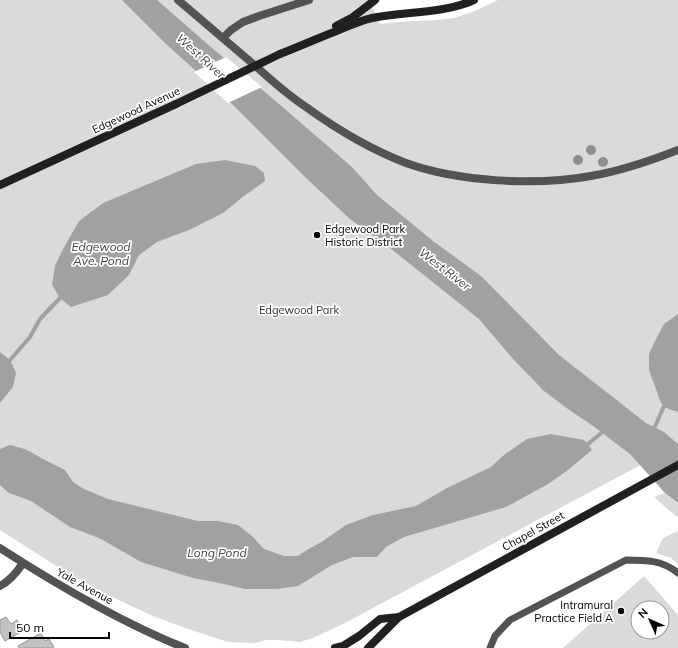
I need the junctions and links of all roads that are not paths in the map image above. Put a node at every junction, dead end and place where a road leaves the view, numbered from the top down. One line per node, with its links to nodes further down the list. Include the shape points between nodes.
1 (178, 0): 5 (street)
2 (309, 0): 5 (street, via 244,22)
3 (374, 0): 6 (street, Edgewood Avenue, via 353,17)
4 (474, 0): 6 (street, Edgewood Avenue, via 440,10 370,18)
5 (223, 38): 7 (street, via 306,108 384,153 432,170 457,176 514,181 571,179 611,172)
6 (280, 54): 8 (street, Edgewood Avenue, bridge)
7 (678, 150)
8 (0, 185)
9 (678, 464): 14 (street, Chapel Street)
10 (0, 548): 11 (street, Yale Avenue)
11 (23, 563): 13 (street, via 16,573); 15 (street, Yale Avenue, via 116,616)
12 (678, 573): 18 (lane, via 664,564 646,560 626,560 510,620 495,636)
13 (0, 586)
14 (399, 617): 16 (street, Chapel Street, via 380,619 359,636); 17 (street, Chapel Street)
15 (185, 648)
16 (335, 648)
17 (368, 648)
18 (490, 648)

